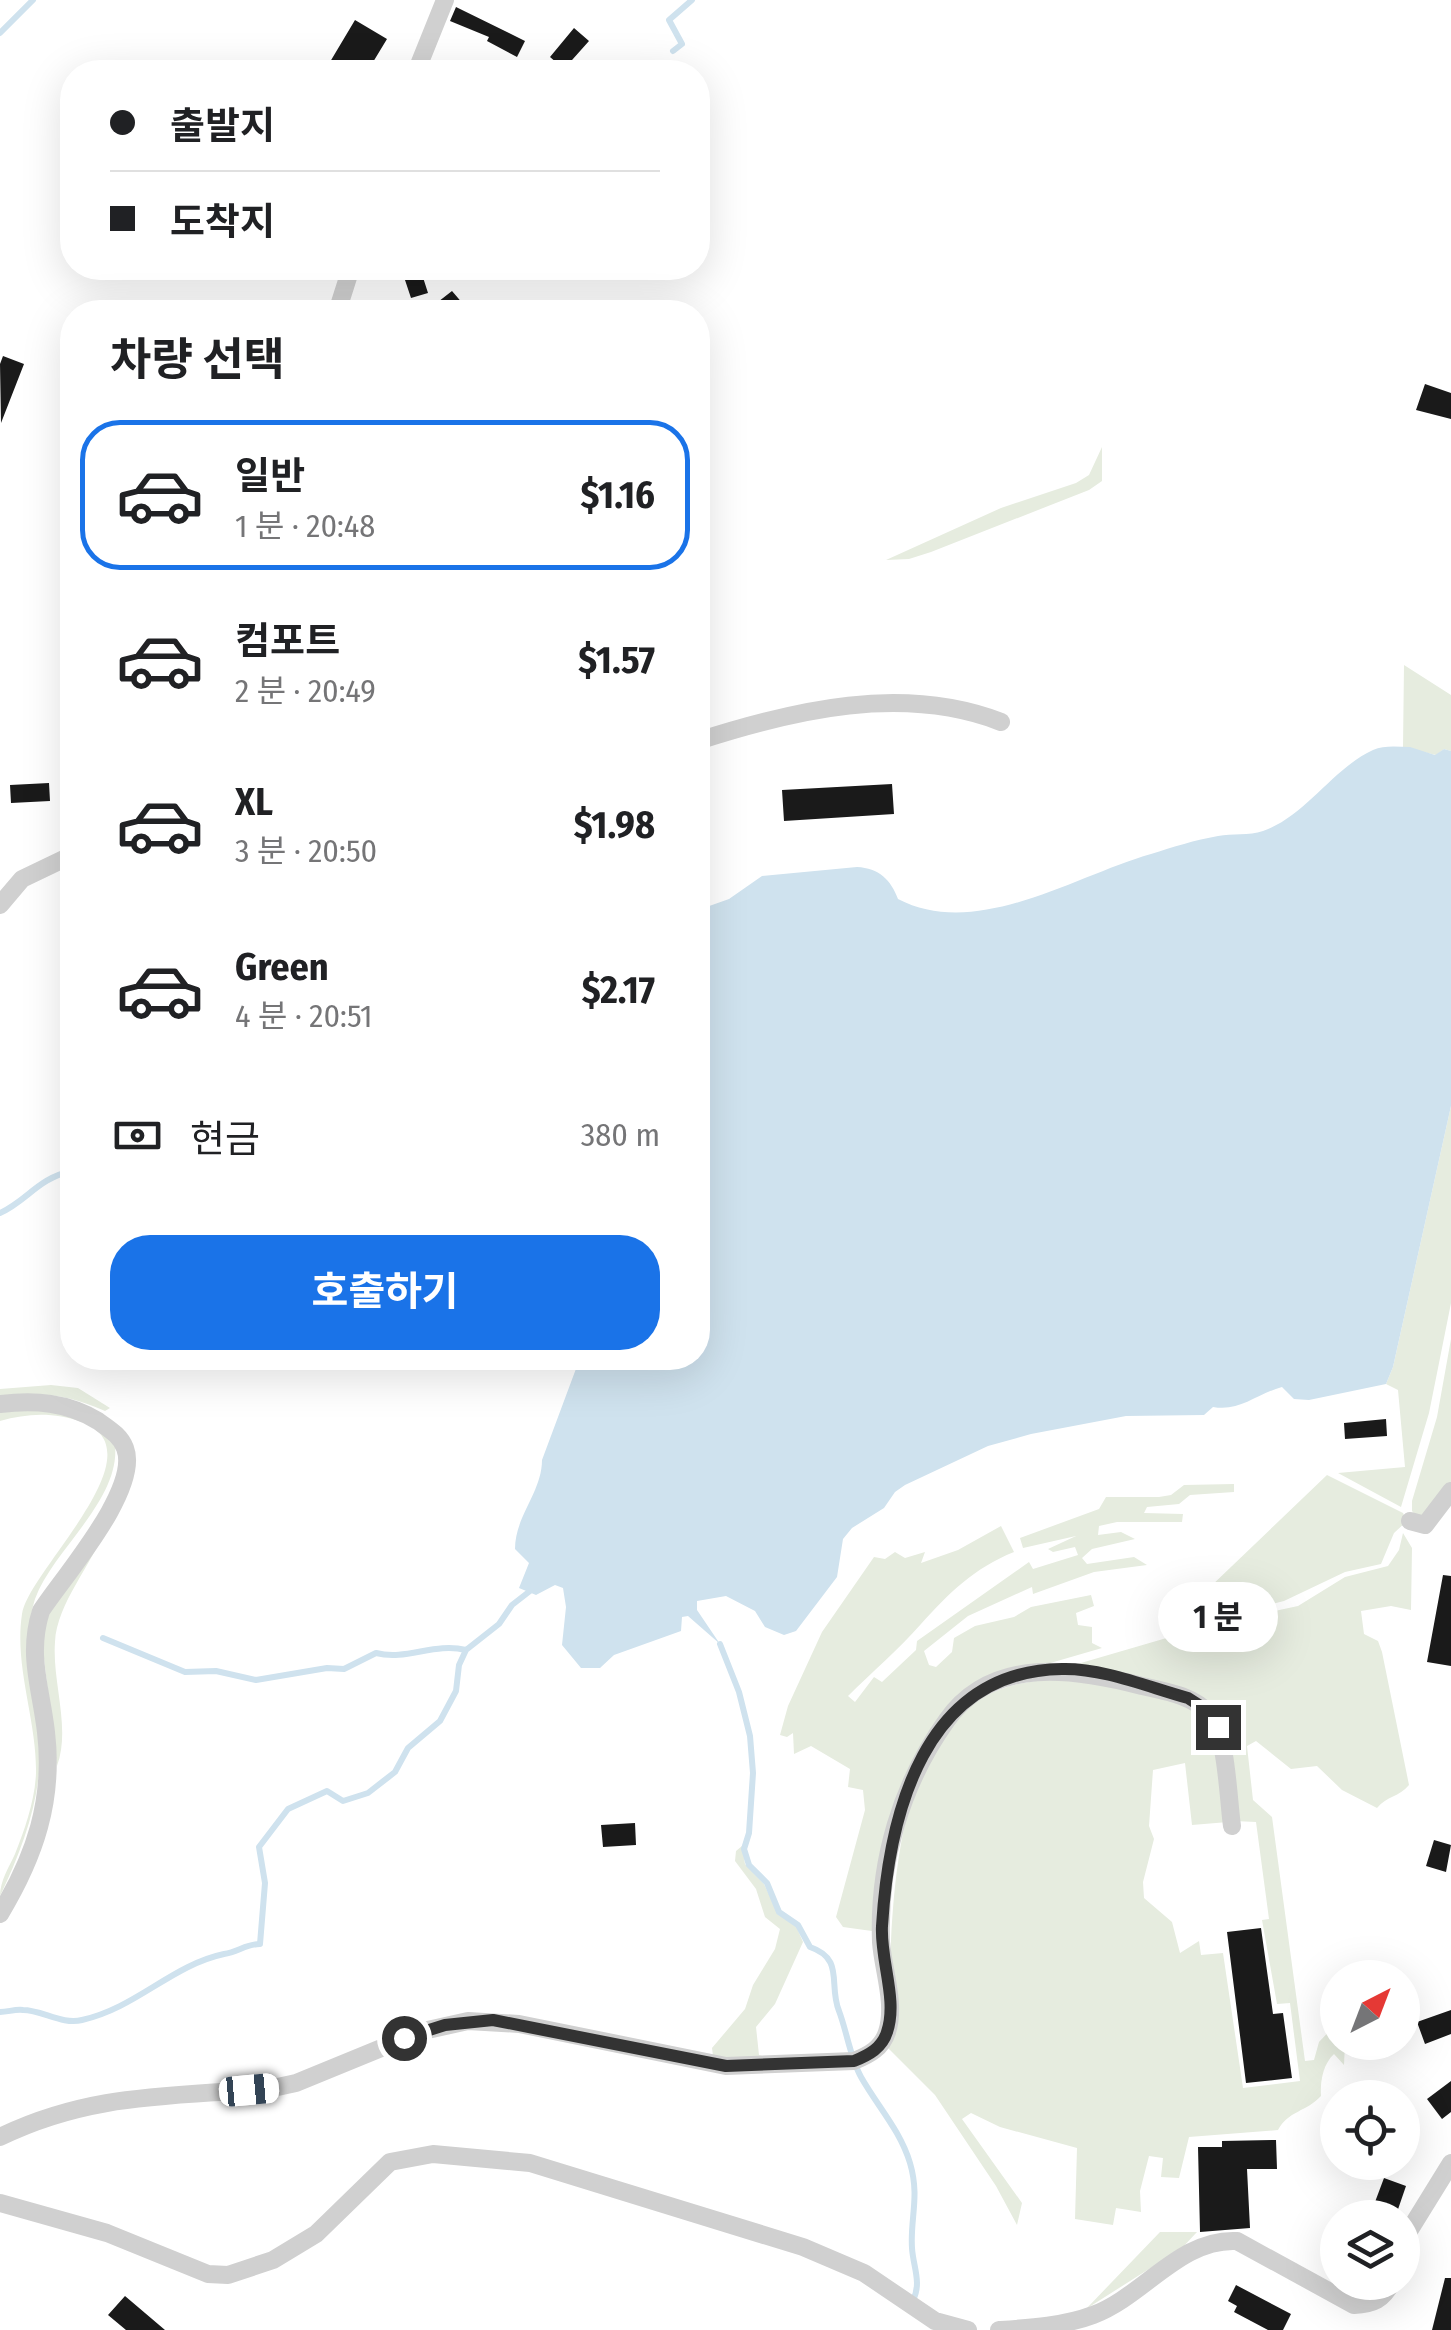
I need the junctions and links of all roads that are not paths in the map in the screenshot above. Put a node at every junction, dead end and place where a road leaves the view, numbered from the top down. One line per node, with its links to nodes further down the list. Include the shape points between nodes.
1 (446, 0): 2 (street)
2 (421, 60)
3 (1000, 722): 4 (street, via 950,707 862,704 783,716)
4 (710, 737)
5 (60, 861): 6 (street, via 22,878)
6 (0, 905)
7 (0, 1404): 11 (street, via 40,1402 84,1413 115,1432 128,1467 34,1631 48,1789 39,1837)
8 (1451, 1491): 9 (street, via 1425,1524)
9 (1410, 1520)
10 (1232, 1826): 12 (street, via 1218,1727 1202,1707 1094,1673 1018,1675 991,1682 958,1706 904,1798 884,1890 881,1941 890,2016 887,2034 869,2055 726,2066 519,2024 468,2021 423,2031 272,2088 106,2101)
11 (0, 1914)
12 (0, 2136)
13 (1451, 2163): 15 (street)
14 (0, 2203): 19 (street, via 107,2233 208,2274 228,2275 274,2260 316,2234 390,2162 433,2154 530,2163 803,2247 864,2273 935,2322)
15 (1420, 2212)
16 (1320, 2287): 20 (street, via 1237,2242 1216,2240 1095,2315)
17 (1343, 2300): 18 (street, via 1354,2306)
18 (1378, 2300)
19 (968, 2330)
20 (1000, 2330)

